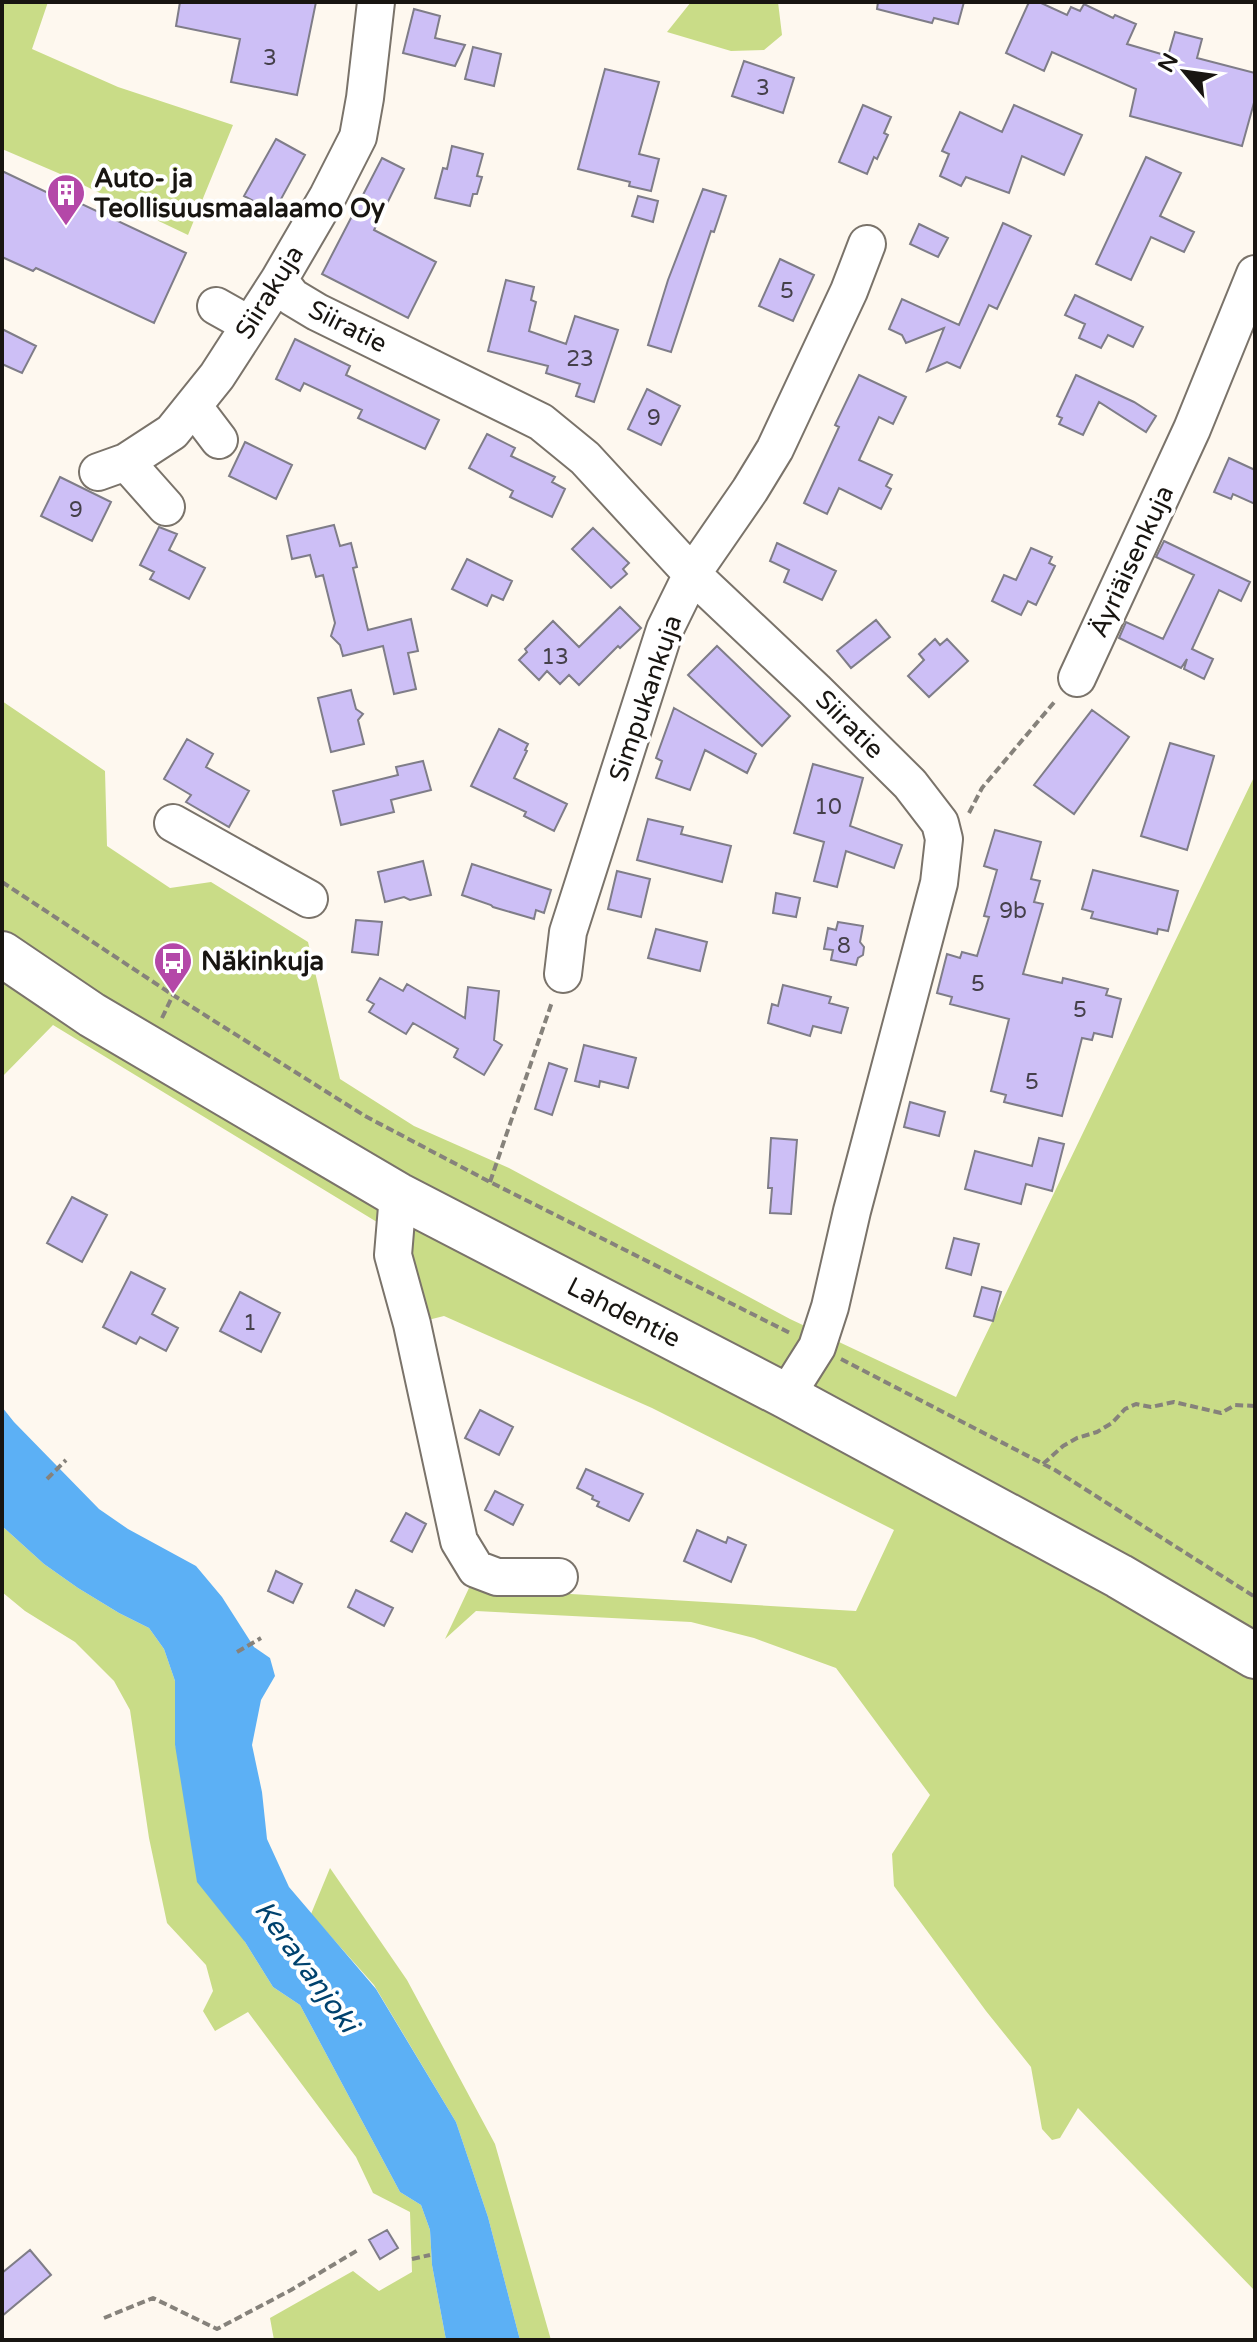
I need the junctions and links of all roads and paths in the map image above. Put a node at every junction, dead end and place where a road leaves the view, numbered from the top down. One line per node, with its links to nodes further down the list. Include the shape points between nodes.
1 (376, 2): 4 (street, Siirakuja, via 358,137)
2 (867, 244): 10 (street, Simpukankuja, via 775,449)
3 (1255, 274): 11 (street, Äyriäisenkuja, via 1192,429)
4 (279, 280): 6 (street, Siirakuja); 10 (street, Siiratie, via 292,297 317,312 553,431 585,458)
5 (216, 306): 6 (street)
6 (250, 325): 7 (street, Siirakuja)
7 (183, 419): 8 (street); 9 (street, via 112,467)
8 (219, 440)
9 (166, 507)
10 (692, 574): 17 (street, Simpukankuja, via 665,629 568,932); 22 (street, Siiratie, via 910,784 940,823 944,839 939,883 830,1307 817,1347)
11 (1077, 678): 12 (path, via 982,788)
12 (963, 822)
13 (173, 823): 15 (street)
14 (2, 882): 18 (path, via 365,1116)
15 (309, 899)
16 (2, 954): 19 (main road, Lahdentie, via 92,1015)
17 (563, 974): 18 (path)
18 (490, 1182): 20 (path)
19 (398, 1195): 22 (main road, Lahdentie); 27 (street, via 393,1255 459,1541 476,1569 497,1577)
20 (798, 1337)
21 (841, 1359): 25 (path)
22 (786, 1396): 31 (main road, Lahdentie, via 1119,1576)
23 (1255, 1406): 25 (path, via 1235,1405 1221,1413 1174,1402 1136,1404 1097,1432 1063,1446)
24 (66, 1460): 26 (path)
25 (1043, 1464): 28 (path)
26 (47, 1479)
27 (559, 1577)
28 (1255, 1597)
29 (261, 1638): 30 (path)
30 (237, 1652)
31 (1255, 1656)
32 (358, 2250): 35 (path, via 217,2329 153,2298)
33 (430, 2255): 34 (path)
34 (412, 2259)
35 (104, 2318)

